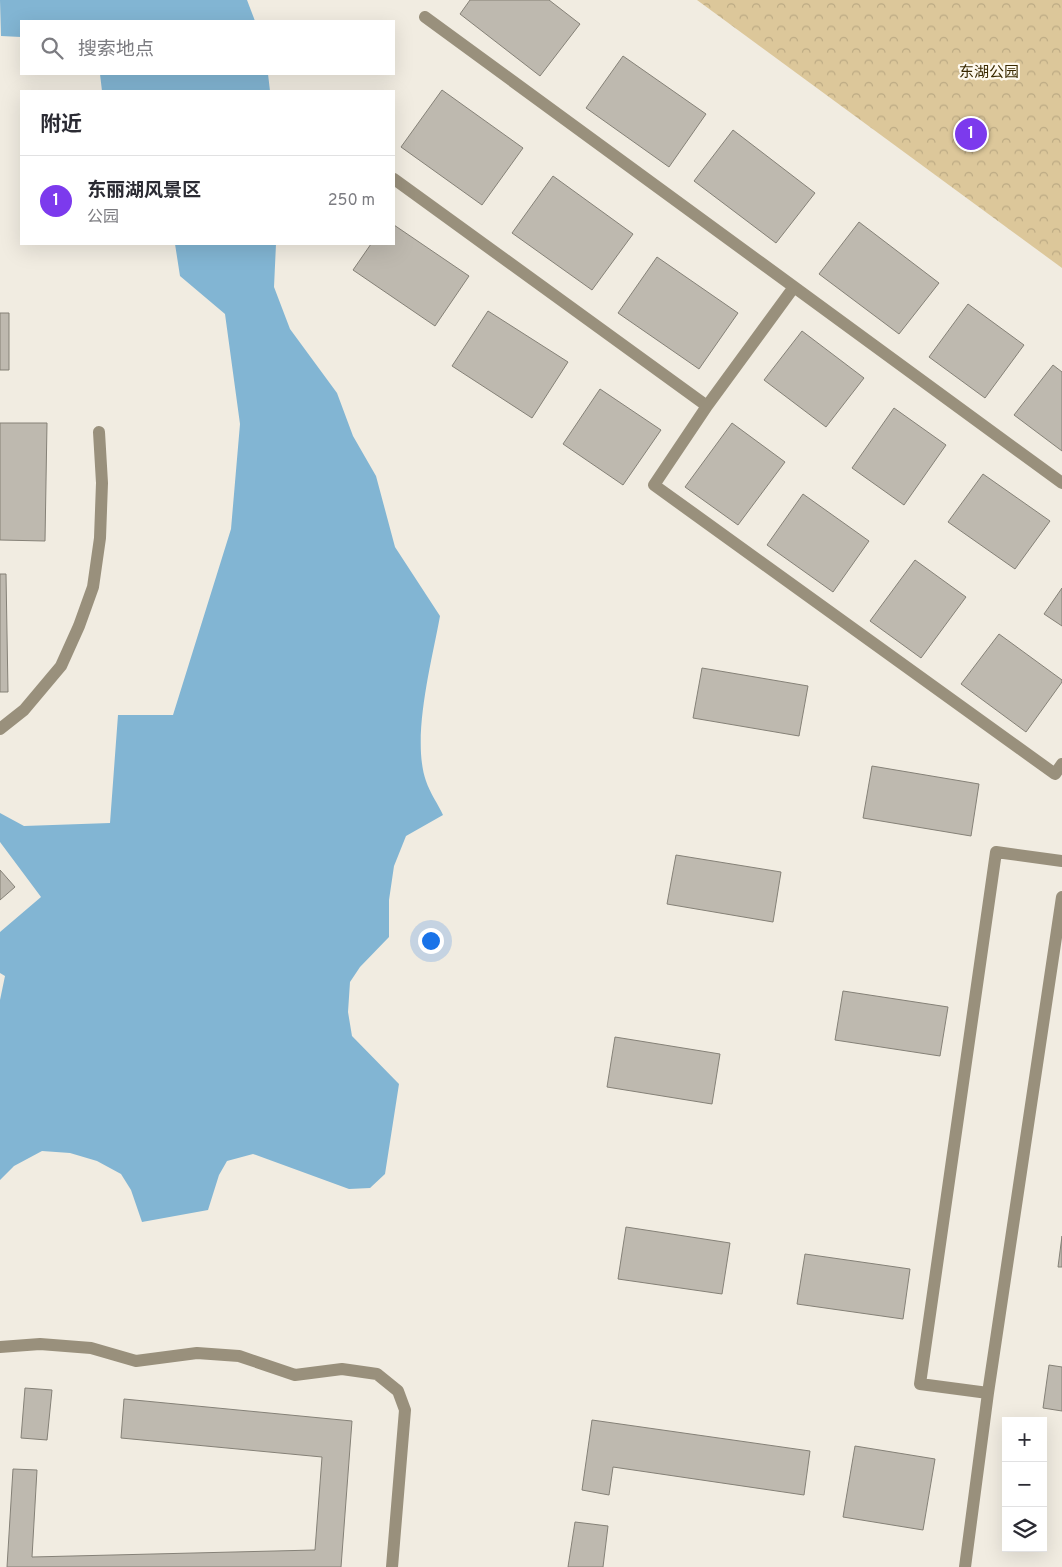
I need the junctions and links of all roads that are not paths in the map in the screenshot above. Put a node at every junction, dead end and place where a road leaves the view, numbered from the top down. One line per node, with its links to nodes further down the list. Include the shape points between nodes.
1 (425, 17): 3 (street)
2 (395, 181): 4 (street)
3 (794, 287): 4 (street); 6 (street)
4 (707, 406): 8 (street, via 654,485)
5 (99, 432): 7 (street, via 102,483 100,538 93,587 61,666 24,710)
6 (1062, 483)
7 (0, 729)
8 (1060, 773)
9 (1062, 861): 12 (street, via 996,852 920,1384)
10 (1062, 897): 12 (street)
11 (0, 1347): 13 (street, via 40,1344 91,1348 136,1361 198,1353 239,1356 296,1375 342,1369 377,1374 398,1391 404,1410)
12 (988, 1393): 14 (street)
13 (392, 1567)
14 (965, 1567)

